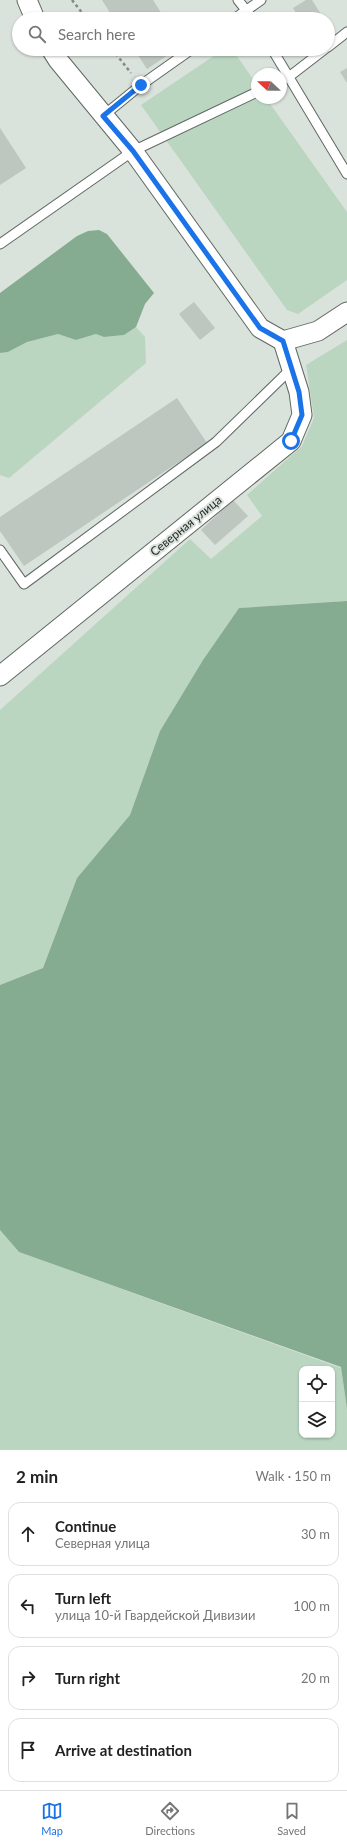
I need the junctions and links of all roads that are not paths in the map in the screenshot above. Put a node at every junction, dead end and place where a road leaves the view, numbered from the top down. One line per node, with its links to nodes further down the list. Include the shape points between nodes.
1 (27, 0): 5 (street)
2 (238, 0): 4 (lane)
3 (261, 0): 4 (lane)
4 (247, 10): 6 (lane)
5 (32, 12)
6 (244, 12)
7 (347, 32): 8 (lane)
8 (335, 41)
9 (56, 56): 16 (street)
10 (182, 56): 16 (lane)
11 (277, 56): 13 (lane)
12 (316, 56): 13 (lane)
13 (290, 76): 14 (lane); 18 (lane)
14 (287, 77)
15 (251, 95): 17 (lane)
16 (103, 116): 17 (street)
17 (133, 151): 19 (lane); 21 (street, via 260,328)
18 (347, 174)
19 (0, 244)
20 (347, 312): 21 (street, via 318,331)
21 (283, 341): 22 (street, Северная улица)
22 (293, 367): 23 (lane, via 216,442 24,584); 24 (street, Северная улица, via 302,415 291,441)
23 (0, 550)
24 (0, 676)

